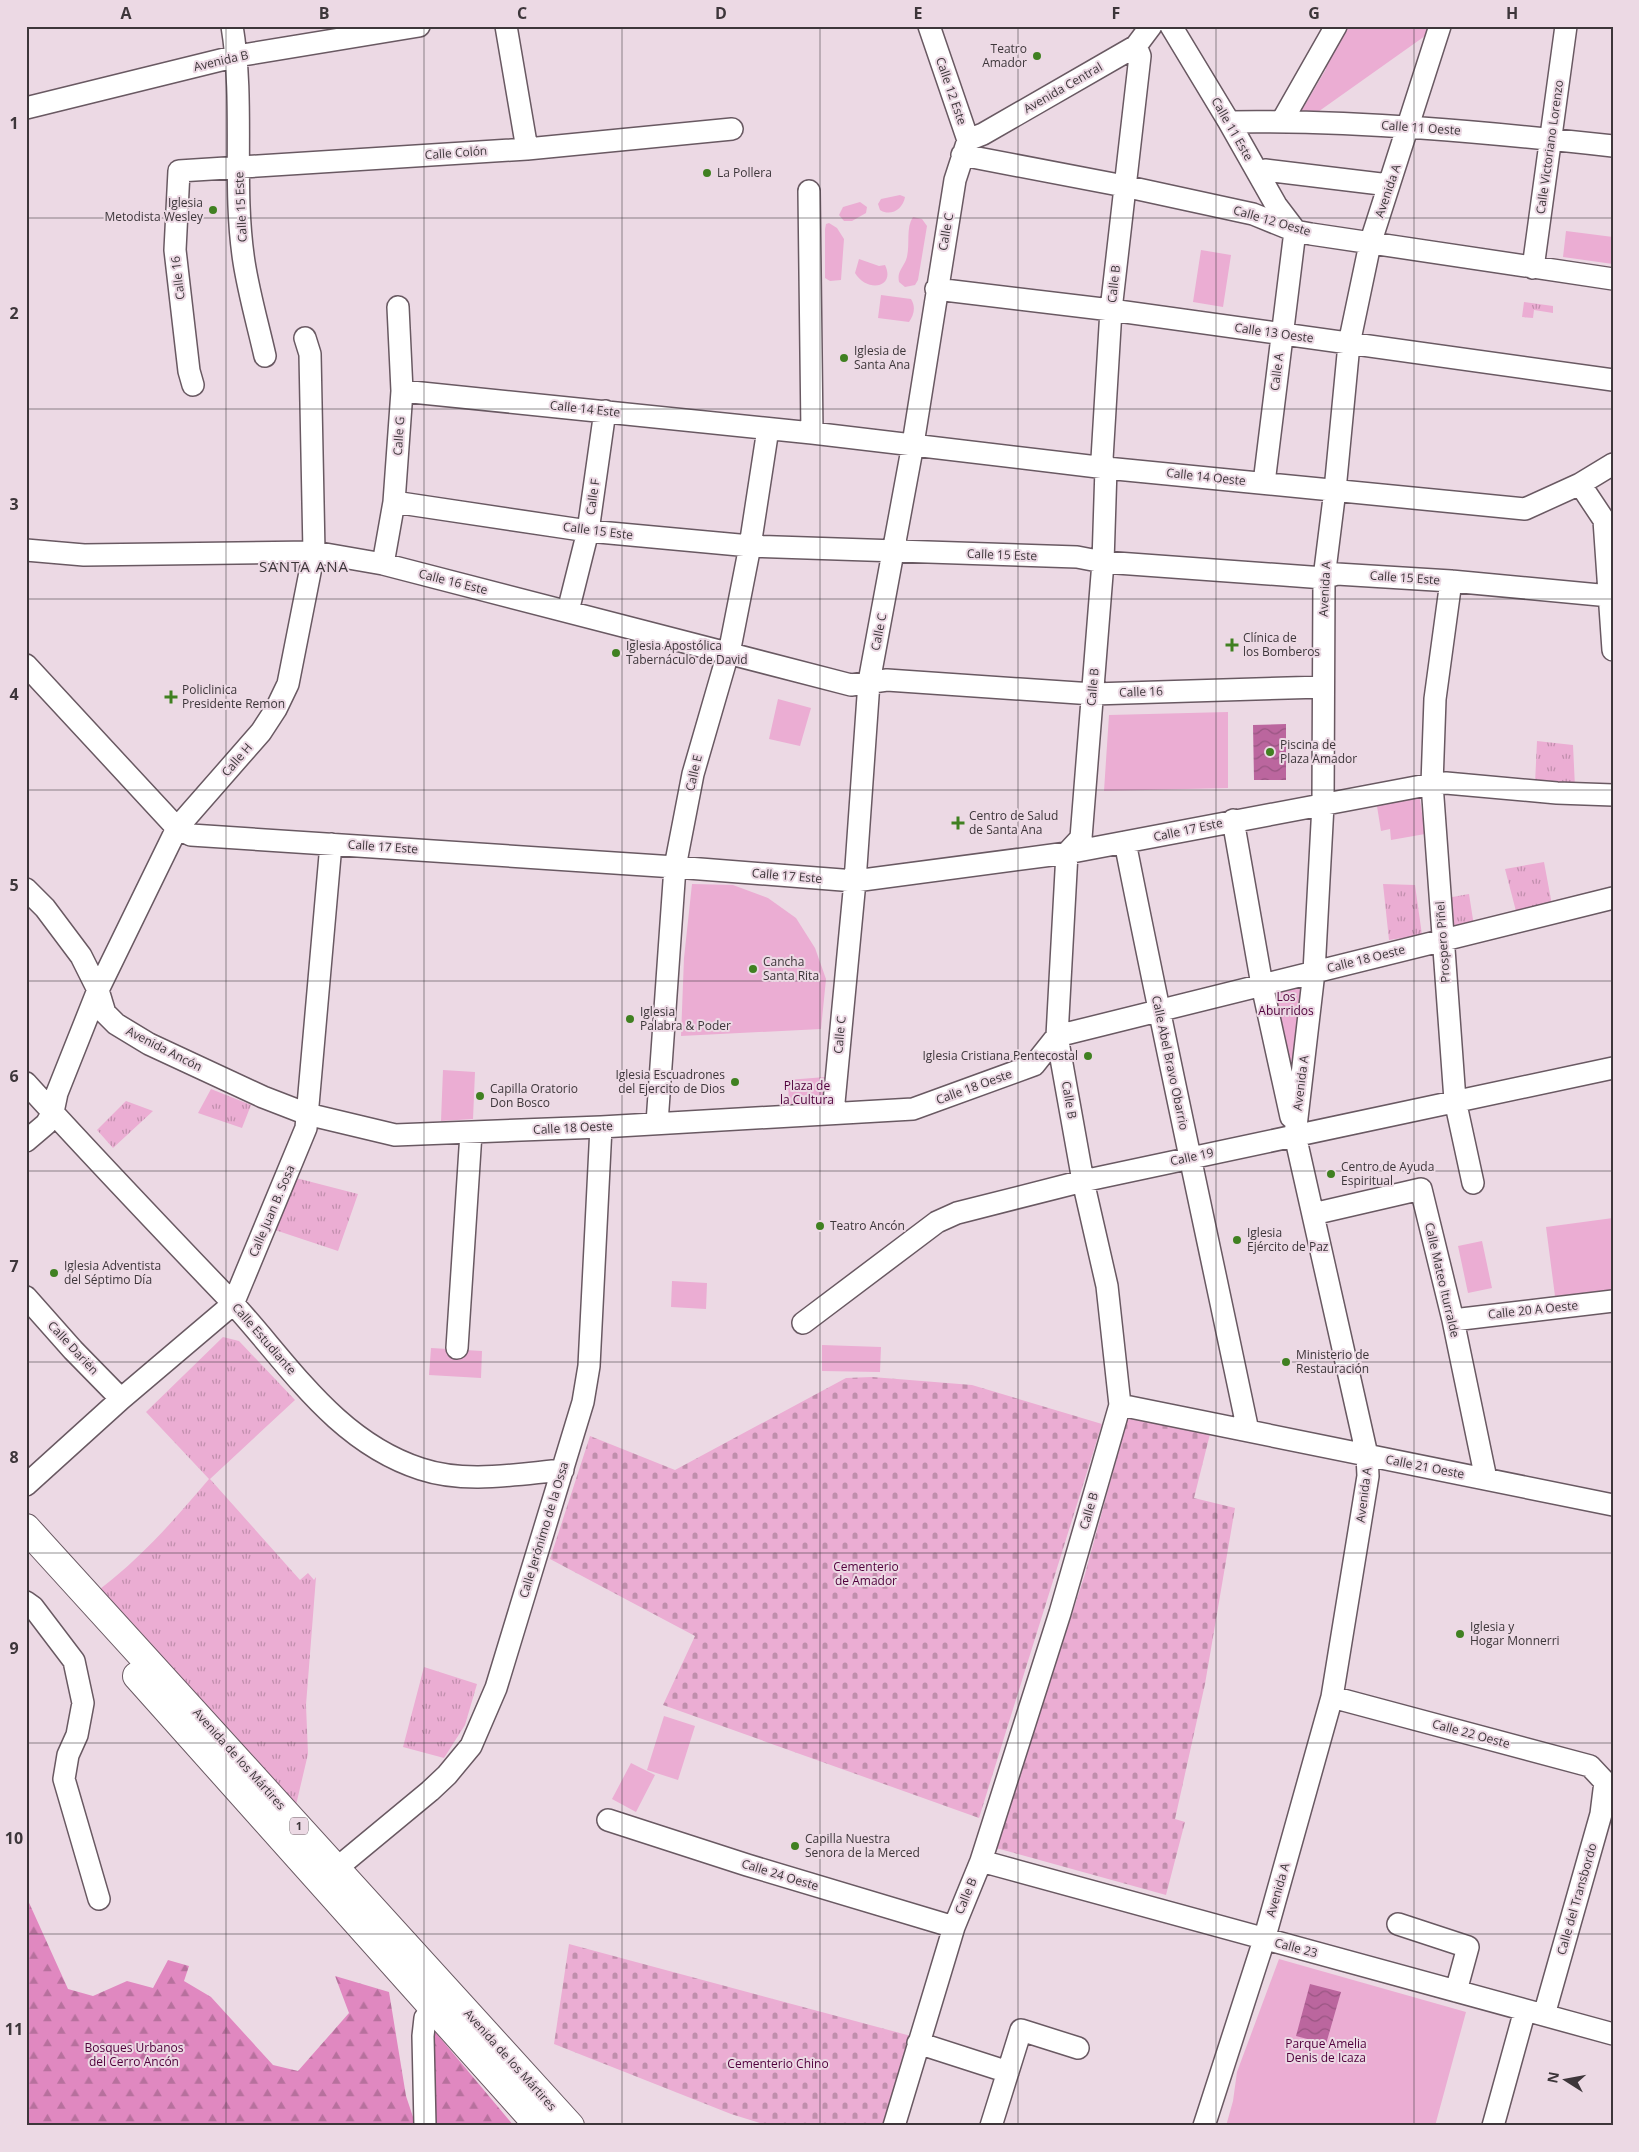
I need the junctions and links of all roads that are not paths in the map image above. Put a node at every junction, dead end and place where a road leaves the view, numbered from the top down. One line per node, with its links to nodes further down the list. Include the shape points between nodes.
1 (232, 26): 11 (street, Calle 15 Este)
2 (419, 26): 11 (street, Avenida B)
3 (506, 26): 20 (street)
4 (929, 26): 19 (street, Calle 12 Este)
5 (1151, 26): 10 (street, Avenida Central)
6 (1171, 26): 14 (street, Calle 11 Este)
7 (1336, 26): 13 (street)
8 (1440, 26): 15 (street, Avenida A)
9 (1566, 26): 17 (street, Calle Victoriano Lorenzo)
10 (1136, 46): 19 (street, Avenida Central); 25 (street, Calle B, via 1140,56)
11 (237, 56): 12 (street, Avenida B); 21 (street, Calle 15 Este)
12 (26, 108)
13 (1282, 121): 14 (street, Calle 11 Oeste); 15 (street, Calle 11 Oeste)
14 (1229, 122): 23 (street, Calle 11 Este)
15 (1410, 126): 17 (street, Calle 11 Oeste); 24 (street, Avenida A)
16 (732, 129): 20 (street, Calle Colón)
17 (1551, 139): 18 (street, Calle 11 Oeste); 29 (street, Calle Victoriano Lorenzo)
18 (1613, 146)
19 (965, 148): 25 (street, Calle 12 Oeste); 31 (street, Calle C, via 955,180)
20 (527, 149): 21 (street, Calle Colón)
21 (239, 168): 22 (street, Calle Colón); 37 (street, Calle 15 Este, via 244,262)
22 (179, 170): 39 (street, Calle 16, via 175,250)
23 (1258, 172): 24 (street, via 1265,170); 27 (street, Calle 11 Este)
24 (1390, 184): 28 (street, Avenida A)
25 (1124, 186): 27 (street, Calle 12 Oeste, via 1253,214); 33 (street, Calle B)
26 (809, 191): 43 (street)
27 (1295, 231): 28 (street, Calle 12 Oeste); 34 (street, Calle A)
28 (1370, 244): 29 (street, Calle 12 Oeste); 36 (street, Avenida A)
29 (1533, 268): 30 (street, Calle 12 Oeste)
30 (1613, 280)
31 (936, 289): 33 (street, Calle 13 Oeste); 44 (street, Calle C)
32 (398, 307): 40 (street, Calle G)
33 (1111, 310): 34 (street, Calle 13 Oeste); 46 (street, Calle B, via 1102,459)
34 (1282, 334): 36 (street, Calle 13 Oeste); 47 (street, Calle A)
35 (305, 338): 54 (street, Calle H, via 310,354)
36 (1349, 344): 38 (street, Calle 13 Oeste); 49 (street, Avenida A)
37 (266, 356)
38 (1613, 380)
39 (193, 385)
40 (402, 391): 41 (street, Calle 14 Este); 50 (street, Calle G)
41 (605, 411): 42 (street, Calle 14 Este); 51 (street, Calle F)
42 (768, 428): 43 (street, Calle 14 Oeste); 52 (street, Calle E)
43 (812, 433): 44 (street, Calle 14 Oeste)
44 (913, 444): 46 (street, Calle 14 Oeste); 55 (street, Calle C)
45 (1613, 464): 48 (street, Calle 14 Oeste)
46 (1106, 468): 47 (street, Calle 14 Oeste); 56 (street, Calle B)
47 (1264, 483): 49 (street, Calle 14 Oeste)
48 (1580, 484): 49 (street, Calle 14 Oeste, via 1525,509); 60 (street, via 1604,520)
49 (1335, 490): 58 (street, Avenida A)
50 (394, 502): 51 (street, Calle 15 Este); 57 (street, Calle G)
51 (588, 531): 52 (street, Calle 15 Este); 61 (street, Calle F)
52 (750, 546): 55 (street, Calle 15 Este); 63 (street, Calle E)
53 (26, 550): 54 (street, Calle 16 Este, via 84,555)
54 (314, 552): 57 (street, Calle 16 Este); 72 (street, Calle H, via 288,684 276,709 261,732)
55 (894, 552): 56 (street, Calle 15 Este, via 1077,557); 65 (street, Calle C)
56 (1103, 562): 58 (street, Calle 15 Este); 67 (street, Calle B)
57 (383, 564): 61 (street, Calle 16 Este)
58 (1324, 578): 59 (street, Calle 15 Este, via 1337,574); 66 (street, Avenida A)
59 (1451, 581): 60 (street, Calle 15 Este); 68 (street, Prospero Piñel, via 1435,699)
60 (1610, 596): 62 (street)
61 (568, 611): 63 (street, Calle 16 Este)
62 (1613, 650)
63 (727, 654): 65 (street, Calle 16 Este, via 851,685); 76 (street, Calle E, via 693,774)
64 (26, 665): 72 (street, Calle 17 Este)
65 (869, 682): 67 (street, Calle 16, via 887,680); 77 (street, Calle C)
66 (1323, 687): 67 (street, Calle 16); 70 (street, Avenida A)
67 (1092, 694): 75 (street, Calle B, via 1081,838)
68 (1432, 784): 69 (street, Calle 17 Este); 70 (street, Calle 17 Este); 80 (street, Prospero Piñel)
69 (1613, 795)
70 (1323, 805): 71 (street, Calle 17 Este); 81 (street, Avenida A)
71 (1233, 820): 73 (street, Calle 17 Este); 82 (street)
72 (177, 828): 74 (street, Calle 17 Este, via 191,835); 83 (street, Calle H)
73 (1125, 842): 75 (street, Calle 17 Este); 84 (street, Calle Abel Bravo Obarrio)
74 (331, 844): 76 (street, Calle 17 Este); 91 (street, Calle Juan B. Sosa)
75 (1067, 853): 77 (street, Calle 17 Este); 85 (street, Calle B)
76 (675, 867): 77 (street, Calle 17 Este); 92 (street, Calle E)
77 (855, 881): 90 (street, Calle C)
78 (26, 889): 83 (street, Avenida Ancón, via 45,908 81,956)
79 (1613, 898): 80 (street, Calle 18 Oeste)
80 (1443, 940): 81 (street, Calle 18 Oeste); 88 (street, Prospero Piñel)
81 (1314, 972): 82 (street, Calle 18 Oeste); 95 (street, Avenida A)
82 (1262, 985): 84 (street, Calle 18 Oeste); 95 (street)
83 (98, 990): 89 (street, Calle H); 91 (street, Avenida Ancón, via 105,1013 116,1024 149,1044)
84 (1158, 1010): 85 (street, Calle 18 Oeste); 97 (street, Calle Abel Bravo Obarrio)
85 (1057, 1036): 90 (street, Calle 18 Oeste, via 1034,1065 913,1109); 98 (street, Calle B)
86 (1613, 1068): 88 (street, Calle 19)
87 (26, 1083): 89 (street, Calle Estudiante)
88 (1455, 1100): 95 (street, Calle 19); 99 (street, Prospero Piñel)
89 (52, 1112): 96 (street, Calle H, via 46,1124); 103 (street, Calle Estudiante)
90 (833, 1113): 92 (street, Calle 18 Oeste)
91 (307, 1114): 94 (street, Calle 18 Oeste, via 395,1135); 103 (street, Calle Juan B. Sosa, via 306,1128)
92 (657, 1123): 93 (street, Calle 18 Oeste)
93 (601, 1127): 94 (street, Calle 18 Oeste); 111 (street, Calle Jerónimo de la Ossa, via 589,1366 583,1402)
94 (471, 1133): 106 (street)
95 (1295, 1135): 97 (street, Calle 19); 100 (street, Avenida A)
96 (26, 1141)
97 (1191, 1157): 98 (street, Calle 19); 109 (street, Calle Abel Bravo Obarrio)
98 (1083, 1181): 105 (street, Calle 19, via 957,1213 937,1222); 108 (street, Calle B, via 1107,1286)
99 (1473, 1183)
100 (1313, 1214): 104 (street, Calle Mateo Iturralde, via 1420,1189); 110 (street, Avenida A)
101 (26, 1297): 107 (street, Calle Darién)
102 (1613, 1301): 104 (street, Calle 20 A Oeste)
103 (233, 1304): 107 (street, Calle Juan B. Sosa); 111 (street, Calle Estudiante, via 331,1414 351,1433 381,1451 420,1469 456,1476)
104 (1453, 1320): 112 (street, Calle Mateo Iturralde)
105 (804, 1323)
106 (458, 1348)
107 (121, 1399): 113 (street, Calle Juan B. Sosa)
108 (1120, 1405): 109 (street, Calle 21 Oeste); 121 (street, Calle B, via 1060,1613)
109 (1248, 1431): 110 (street, Calle 21 Oeste)
110 (1367, 1455): 112 (street, Calle 21 Oeste); 118 (street, Avenida A, via 1368,1476)
111 (563, 1470): 122 (street, Calle Jerónimo de la Ossa, via 496,1688 471,1746 447,1776)
112 (1486, 1479): 114 (street, Calle 21 Oeste)
113 (26, 1486)
114 (1613, 1505)
115 (26, 1528): 122 (highway, Avenida de los Mártires / 1)
116 (26, 1556): 128 (highway, Avenida de los Mártires / 1)
117 (26, 1602): 123 (street, via 34,1607 74,1662 83,1703 78,1735 68,1755 64,1779)
118 (1332, 1697): 119 (street, Calle 22 Oeste, via 1590,1766); 126 (street, Avenida A)
119 (1605, 1782): 129 (street, Calle del Transbordo, via 1600,1814)
120 (608, 1820): 125 (street, Calle 24 Oeste, via 738,1863)
121 (980, 1861): 125 (street, Calle B); 126 (street, Calle 23)
122 (337, 1868): 136 (highway, Avenida de los Mártires / 1)
123 (99, 1899)
124 (1398, 1924): 127 (street, via 1468,1947)
125 (954, 1927): 131 (street, Calle B)
126 (1264, 1940): 127 (street, Calle 23); 139 (street, Avenida A)
127 (1456, 1991): 129 (street, Calle 23)
128 (434, 2009): 134 (street, via 425,2018 422,2036); 135 (highway, Avenida de los Mártires / 1)
129 (1534, 2013): 130 (street, Calle 23); 140 (street, Calle del Transbordo)
130 (1613, 2034)
131 (918, 2043): 133 (street); 137 (street, Calle B)
132 (1078, 2048): 133 (street, via 1021,2030)
133 (1008, 2072): 138 (street)
134 (425, 2126)
135 (539, 2126)
136 (570, 2126)
137 (894, 2126)
138 (991, 2126)
139 (1204, 2126)
140 (1492, 2126)

